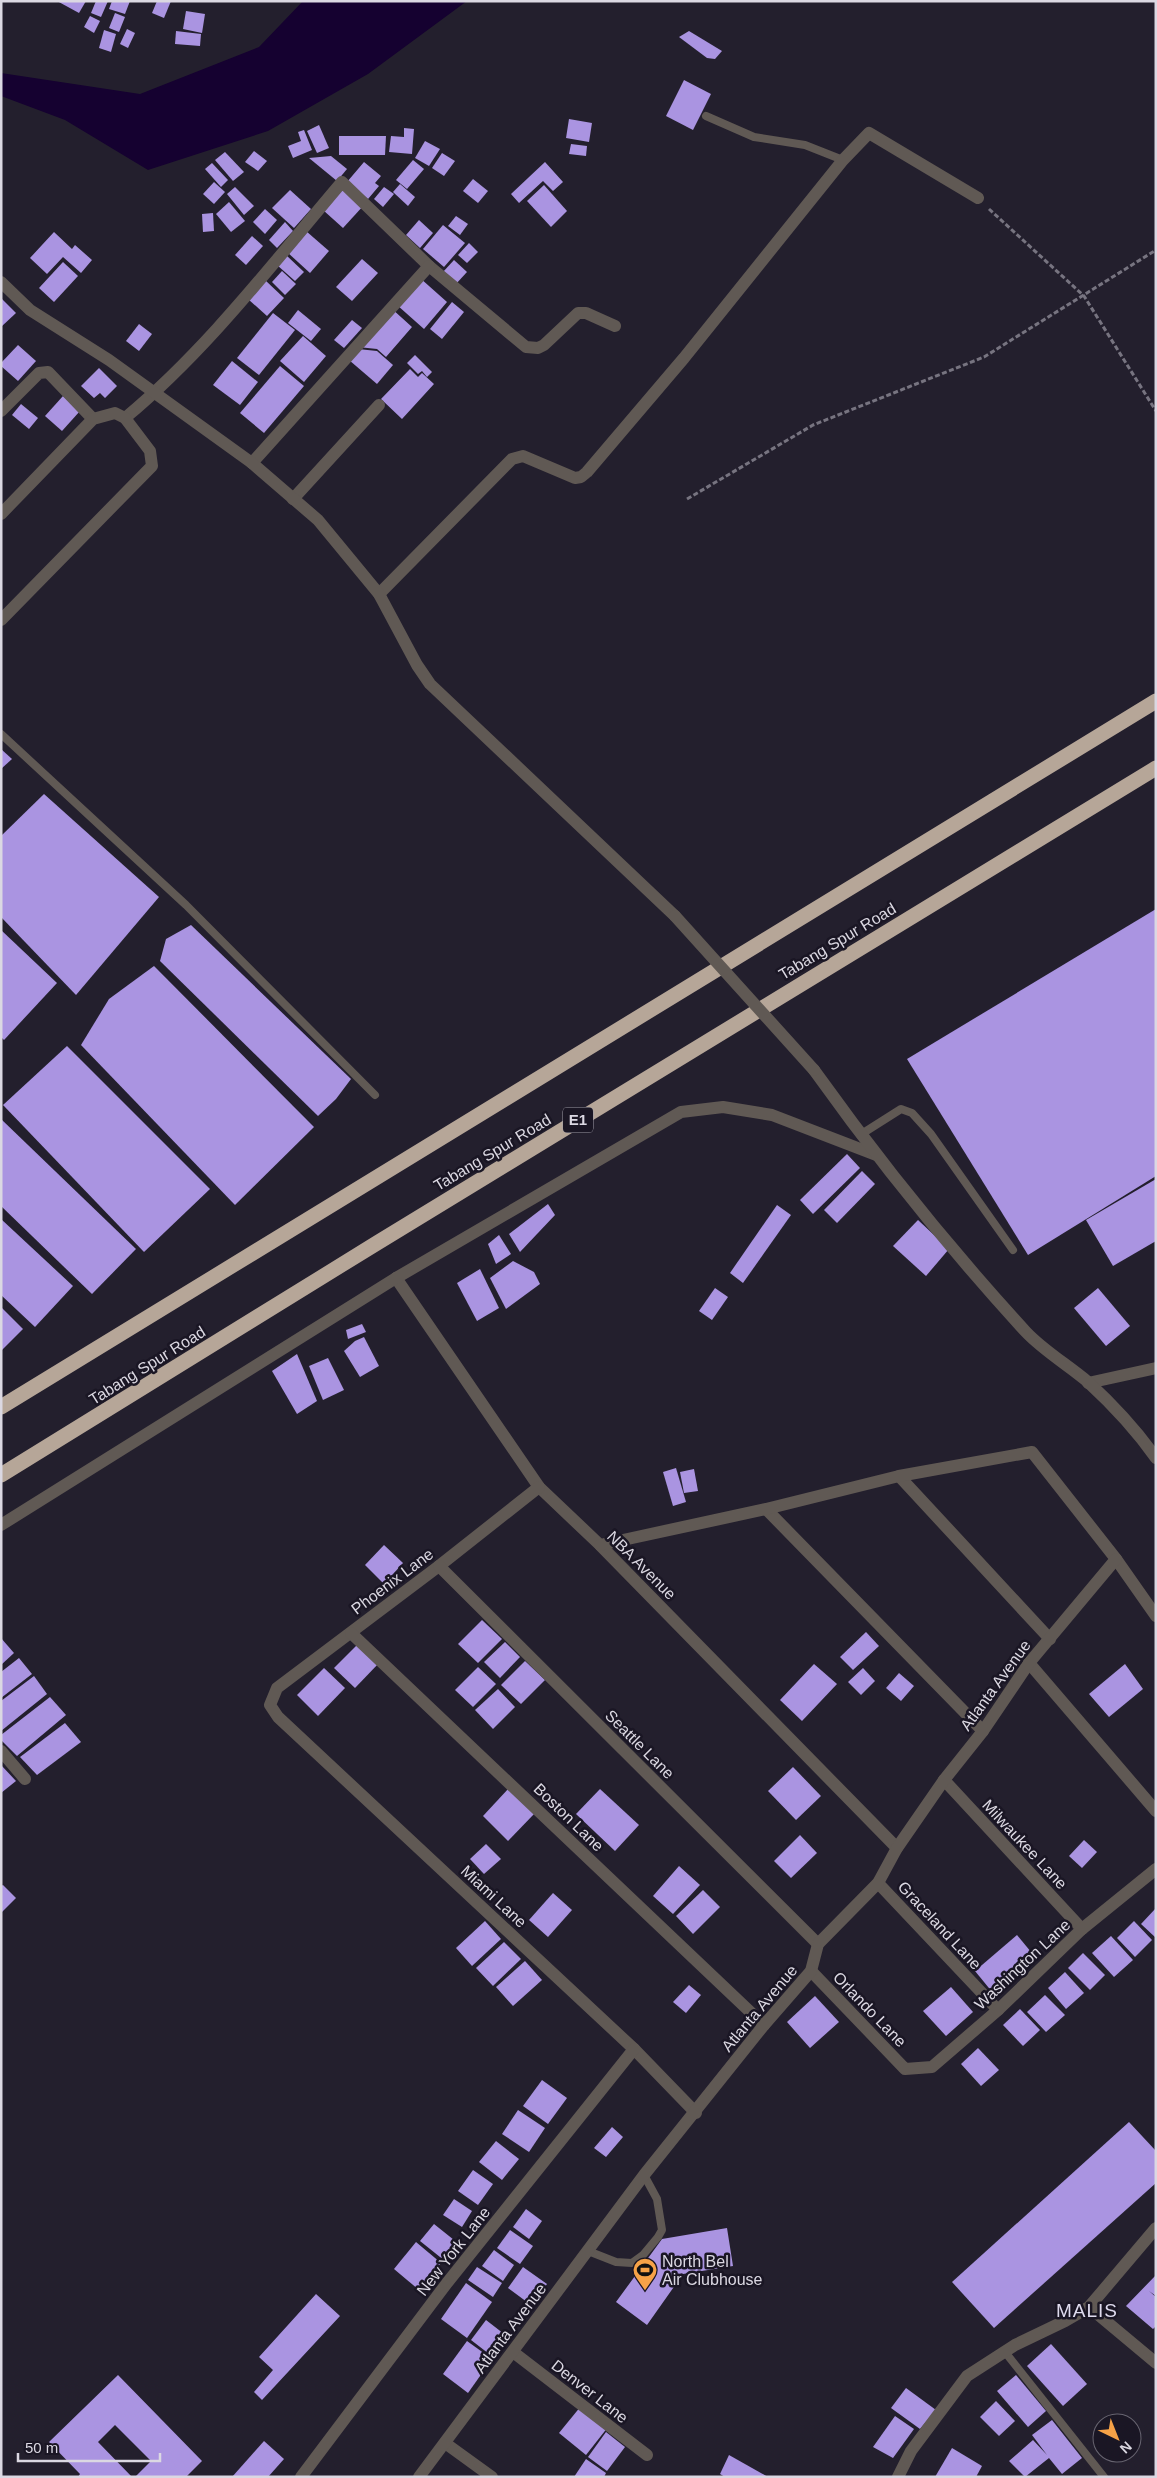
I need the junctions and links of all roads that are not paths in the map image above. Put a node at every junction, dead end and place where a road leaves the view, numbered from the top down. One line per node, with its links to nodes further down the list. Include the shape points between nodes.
1 (706, 116): 2 (lane, via 754,137 805,145)
2 (843, 160): 3 (street, via 870,133); 15 (street, via 684,358 581,478 523,456 512,459)
3 (978, 198)
4 (429, 266): 6 (street, via 526,346 538,348 544,345 578,313 586,313); 7 (street, via 342,182 226,319); 12 (street)
5 (1, 282): 7 (street, via 30,310)
6 (615, 326)
7 (154, 392): 10 (street); 12 (street)
8 (379, 405): 13 (street)
9 (1, 411): 11 (street, via 39,373 48,372)
10 (125, 418): 11 (street, via 115,413); 16 (street, via 150,451 152,466)
11 (93, 419): 14 (street)
12 (252, 463): 13 (street)
13 (294, 499): 15 (street, via 338,542)
14 (1, 514)
15 (379, 594): 21 (street, bridge, via 430,684 675,916 814,1070)
16 (2, 616)
17 (1156, 701): 27 (highway)
18 (1, 734): 20 (lane, via 186,905)
19 (1156, 768): 29 (highway, Tabang Spur Road / E1, via 377,1242)
20 (375, 1095)
21 (860, 1135): 22 (street); 23 (lane, via 901,1109 912,1113 931,1134)
22 (876, 1156): 24 (street, via 772,1116 723,1107 681,1112); 26 (street, via 1028,1334)
23 (1013, 1250)
24 (396, 1278): 31 (street, NBA Avenue); 33 (street)
25 (1156, 1368): 26 (street)
26 (1088, 1383): 28 (street, via 1142,1438)
27 (1, 1407)
28 (1156, 1458)
29 (1, 1476)
30 (899, 1476): 32 (street); 35 (street, via 1032,1452); 39 (street)
31 (538, 1486): 34 (street, NBA Avenue); 36 (street, Phoenix Lane)
32 (766, 1509): 34 (street); 42 (street)
33 (1, 1525)
34 (600, 1544): 47 (street, NBA Avenue)
35 (1116, 1559): 37 (street); 39 (street, Atlanta Avenue)
36 (439, 1566): 38 (street, Phoenix Lane); 51 (street, Seattle Lane)
37 (1156, 1616)
38 (352, 1633): 41 (street, Phoenix Lane, via 278,1688); 54 (street, Boston Lane)
39 (1050, 1638): 40 (street, Atlanta Avenue)
40 (1029, 1663): 42 (street, Atlanta Avenue); 46 (street)
41 (270, 1705): 55 (street, Miami Lane, via 278,1717)
42 (984, 1732): 45 (street, Atlanta Avenue)
43 (1, 1751): 44 (street)
44 (25, 1779)
45 (944, 1780): 47 (street, Atlanta Avenue); 50 (street, Milwaukee Lane)
46 (1156, 1811)
47 (897, 1848): 49 (street, Atlanta Avenue)
48 (1156, 1869): 50 (street, Washington Lane)
49 (878, 1883): 51 (street, Atlanta Avenue); 53 (street, Graceland Lane)
50 (1082, 1929): 53 (street, Washington Lane)
51 (818, 1944): 52 (street, Atlanta Avenue)
52 (811, 1971): 54 (street, Atlanta Avenue); 56 (street, Orlando Lane)
53 (998, 2010): 56 (street, Washington Lane, via 932,2068)
54 (764, 2024): 57 (street, Atlanta Avenue)
55 (634, 2049): 57 (street, Miami Lane); 67 (street, New York Lane, via 447,2283)
56 (905, 2069)
57 (696, 2113): 58 (street, Atlanta Avenue)
58 (644, 2175): 60 (street, Atlanta Avenue); 60 (lane, via 657,2199 662,2230 658,2237 632,2263 616,2262)
59 (1156, 2228): 61 (street)
60 (588, 2251): 62 (street, Atlanta Avenue)
61 (1089, 2307): 63 (street); 64 (street)
62 (513, 2352): 65 (street, Atlanta Avenue); 66 (street, Denver Lane)
63 (1005, 2352): 70 (street, via 967,2376 911,2452); 71 (lane)
64 (1156, 2363)
65 (445, 2443): 68 (street, Atlanta Avenue); 69 (street)
66 (647, 2455)
67 (301, 2477)
68 (419, 2477)
69 (492, 2477)
70 (898, 2477)
71 (1104, 2477)

